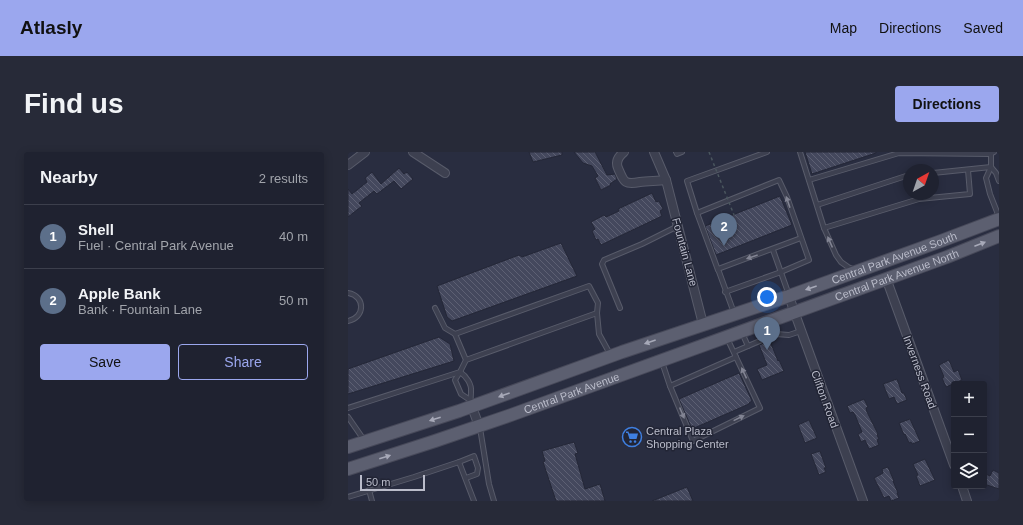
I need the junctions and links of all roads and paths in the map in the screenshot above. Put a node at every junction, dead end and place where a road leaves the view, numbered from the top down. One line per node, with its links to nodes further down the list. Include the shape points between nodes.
1 (365, 152): 11 (street)
2 (413, 152): 14 (street)
3 (624, 152): 17 (street, via 616,164 627,183 633,185)
4 (654, 152): 17 (street, Fountain Lane)
5 (676, 152): 6 (lane)
6 (682, 152)
7 (709, 152): 22 (path, bridge)
8 (768, 152): 21 (lane, via 687,181)
9 (800, 152): 18 (lane)
10 (991, 153): 12 (lane); 18 (lane, via 900,153)
11 (348, 165)
12 (991, 167): 13 (lane); 19 (lane); 23 (lane, via 986,178)
13 (968, 170): 15 (lane); 25 (lane, via 970,194 919,199)
14 (445, 172)
15 (939, 172)
16 (903, 177): 20 (lane)
17 (666, 180): 24 (street, Fountain Lane)
18 (809, 180): 20 (lane)
19 (999, 181)
20 (816, 205): 25 (lane)
21 (697, 213): 27 (lane, one-way to 21, via 779,180); 29 (lane)
22 (734, 214)
23 (999, 218): 30 (main road, Central Park Avenue South)
24 (678, 226): 37 (lane, via 604,260 602,264); 43 (street, Fountain Lane)
25 (824, 228): 30 (lane, one-way to 25, via 841,262)
26 (999, 236): 32 (main road, Central Park Avenue North, one-way to 26)
27 (801, 238): 28 (lane); 31 (lane, via 809,260)
28 (773, 250): 29 (lane, one-way to 29); 31 (lane)
29 (718, 270): 33 (lane)
30 (859, 271): 35 (main road, Central Park Avenue South, one-way to 35)
31 (781, 272): 33 (lane); 35 (lane)
32 (886, 278): 38 (main road, Central Park Avenue North); 63 (street, Inverness Road)
33 (726, 292): 40 (lane)
34 (348, 293): 42 (lane, via 358,299 361,308 358,317)
35 (790, 296): 38 (street, Clifton Road); 40 (main road, Central Park Avenue)
36 (436, 308): 46 (lane, via 445,328)
37 (620, 308)
38 (794, 311): 41 (main road, Central Park Avenue); 45 (street, Clifton Road)
39 (597, 314): 46 (lane, via 598,303 589,286); 51 (lane, via 599,334); 53 (lane)
40 (734, 314): 43 (main road, Central Park Avenue)
41 (770, 320): 44 (main road, Central Park Avenue); 47 (lane)
42 (348, 322)
43 (703, 324): 51 (main road, Central Park Avenue, one-way to 51)
44 (741, 331): 48 (main road, Central Park Avenue); 49 (lane)
45 (801, 331): 47 (lane, via 789,335); 75 (street, Clifton Road)
46 (455, 334): 53 (lane)
47 (776, 334): 49 (lane)
48 (727, 336): 50 (lane); 54 (main road, Central Park Avenue)
49 (748, 346): 50 (lane)
50 (734, 352): 52 (lane)
51 (612, 356): 57 (main road, Central Park Avenue, one-way to 57)
52 (736, 357): 56 (lane); 56 (lane, one-way to 52, via 694,441 760,408)
53 (466, 360): 55 (lane)
54 (662, 360): 56 (lane); 60 (main road, Central Park Avenue)
55 (460, 372): 57 (lane, via 466,376 472,390); 57 (lane, via 456,380 461,394); 58 (lane)
56 (670, 386)
57 (471, 403): 60 (street); 61 (main road, Central Park Avenue, one-way to 61)
58 (348, 408)
59 (348, 417): 61 (lane)
60 (479, 426): 65 (main road, Central Park Avenue, one-way to 60); 74 (lane, via 488,484)
61 (366, 442): 62 (main road, Central Park Avenue)
62 (348, 447)
63 (951, 457)
64 (459, 462): 67 (lane, via 469,461 474,456 478,468 477,474); 68 (lane); 70 (lane)
65 (348, 469)
66 (472, 470): 67 (lane)
67 (474, 475): 68 (lane)
68 (466, 478): 73 (lane)
69 (963, 489): 76 (street)
70 (369, 490): 71 (lane); 72 (lane)
71 (348, 497)
72 (372, 501)
73 (474, 501)
74 (494, 501)
75 (863, 501)
76 (967, 501)

